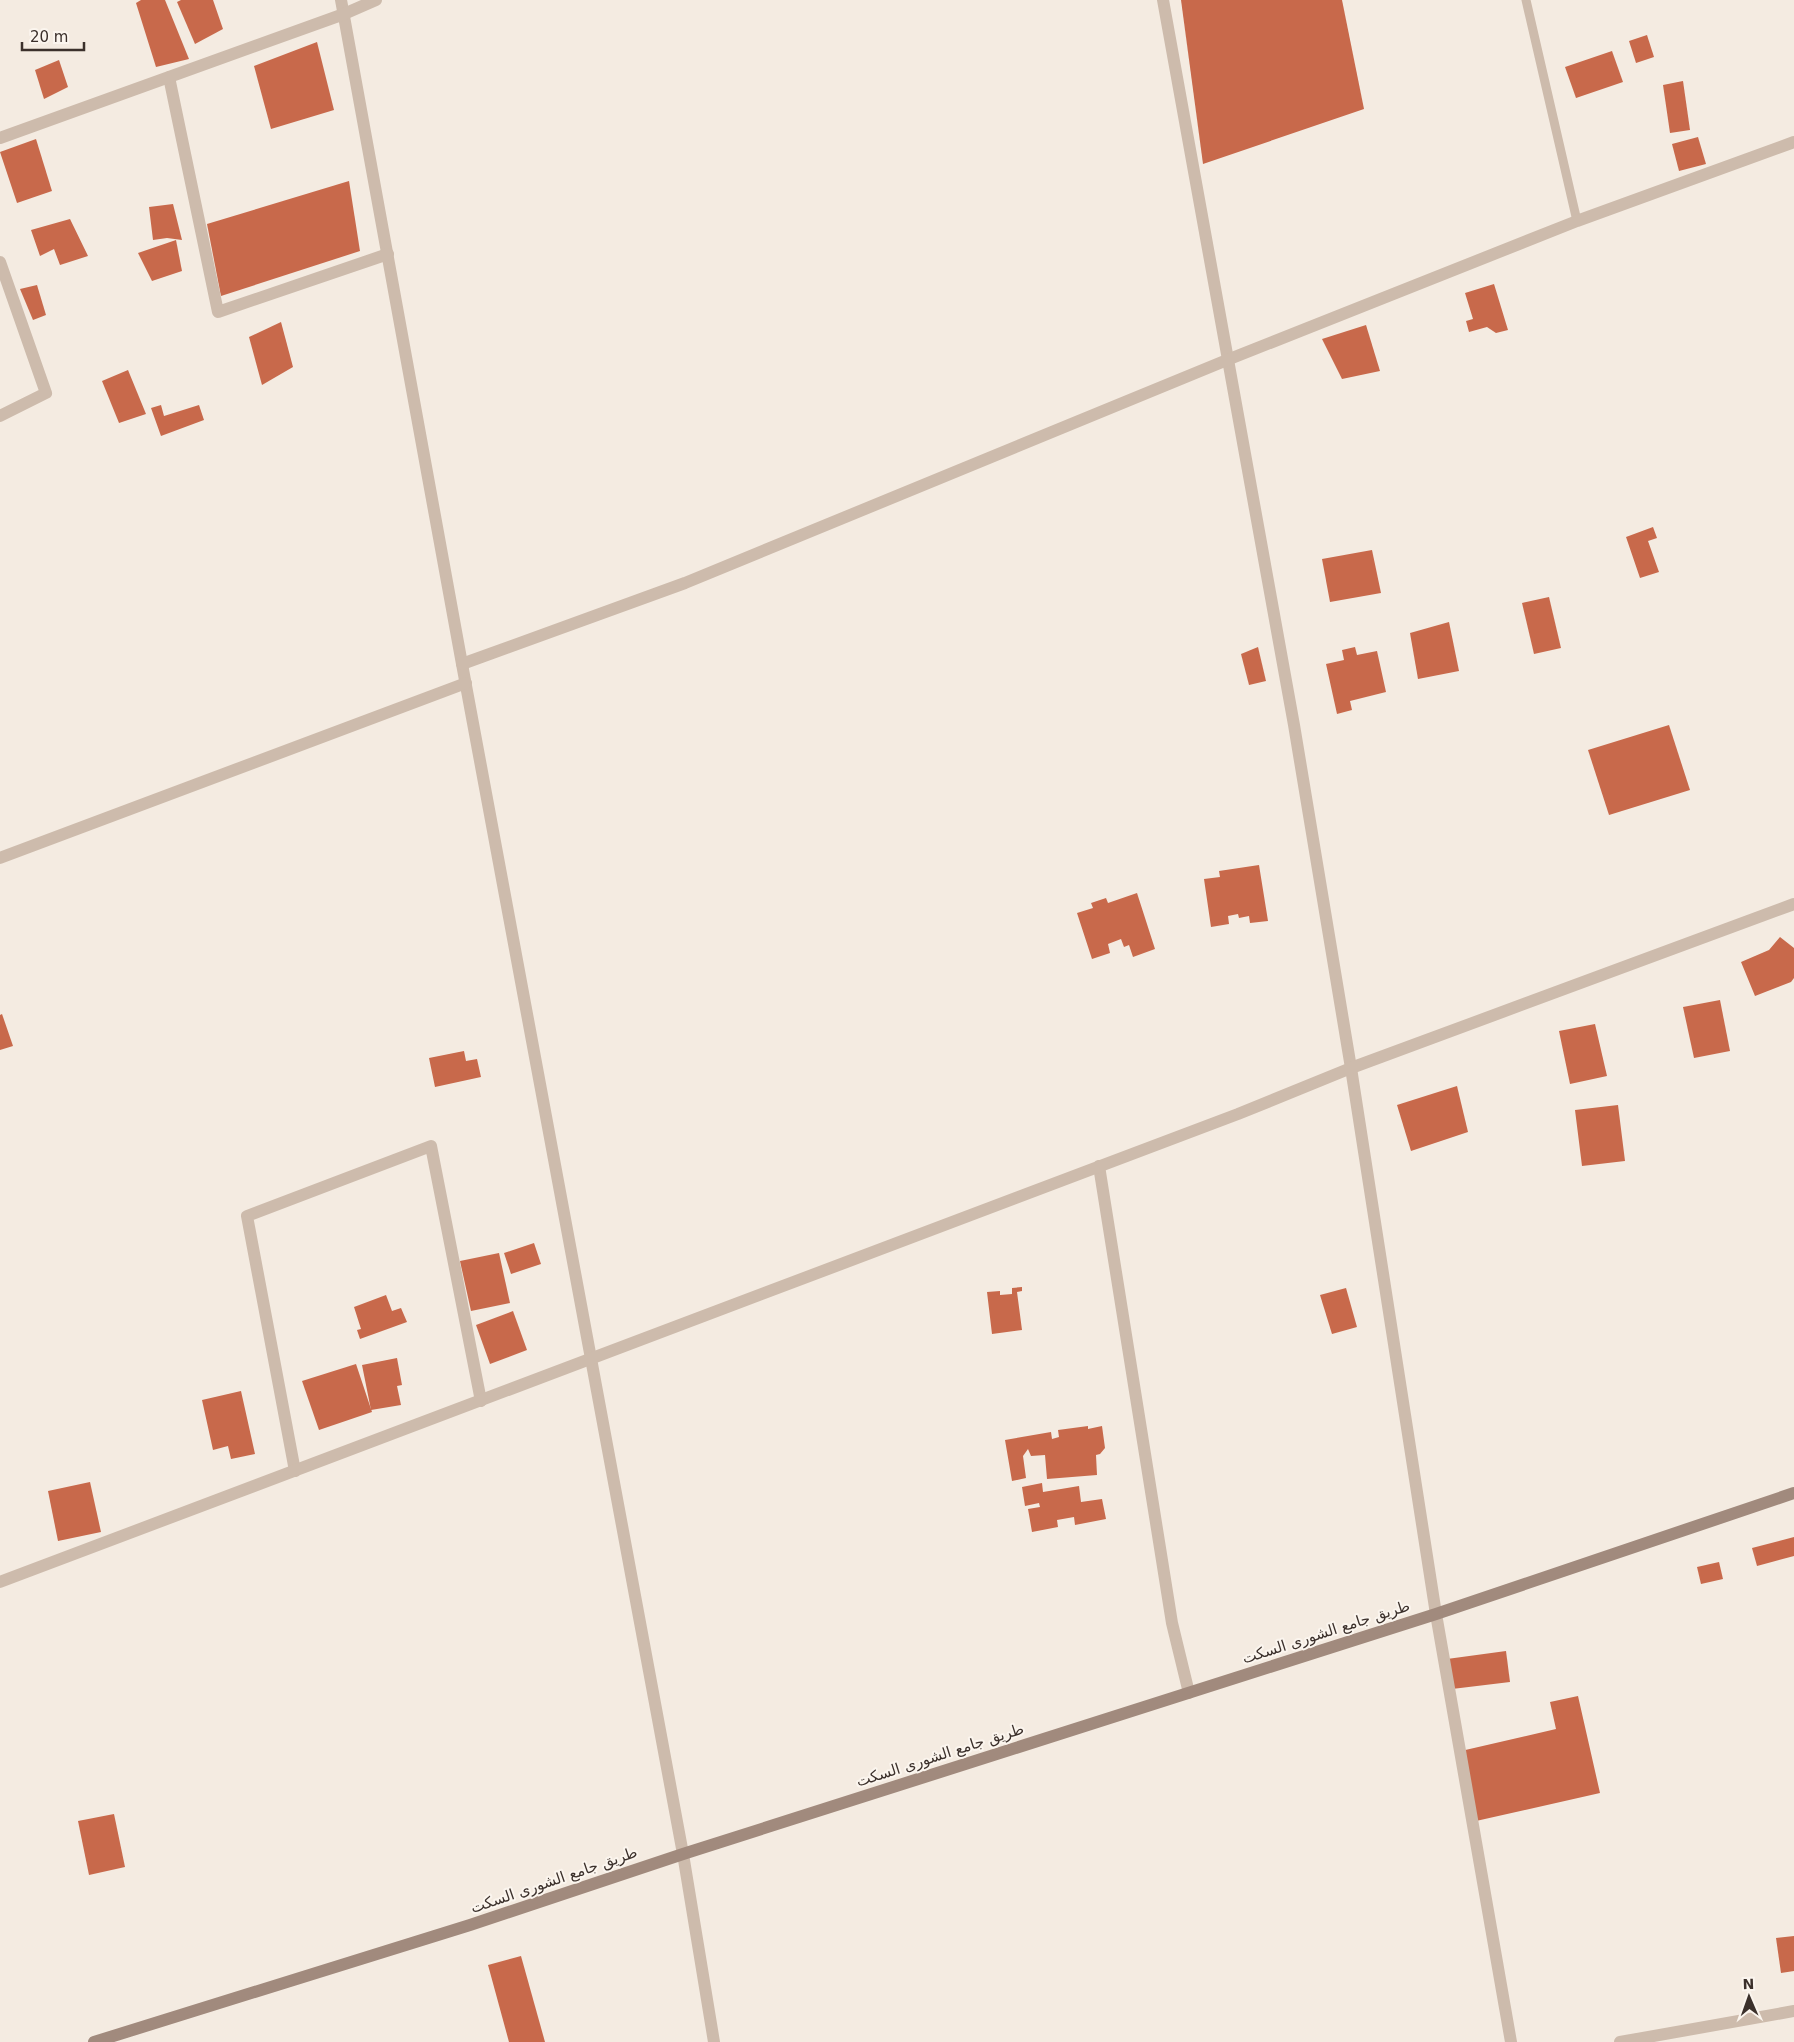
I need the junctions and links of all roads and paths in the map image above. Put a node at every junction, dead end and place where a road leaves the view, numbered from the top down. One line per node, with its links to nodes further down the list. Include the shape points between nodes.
1 (341, 0): 5 (street)
2 (376, 0): 5 (street)
3 (1163, 0): 12 (street)
4 (1526, 0): 9 (lane)
5 (344, 14): 6 (street); 10 (street)
6 (169, 77): 7 (street); 10 (street, via 218,312)
7 (0, 138)
8 (1794, 142): 9 (street)
9 (1577, 221): 12 (street)
10 (388, 254): 14 (street)
11 (0, 262): 13 (street, via 46,393)
12 (1227, 360): 14 (street, via 685,583); 18 (street, via 1294,725)
13 (0, 416)
14 (462, 664): 15 (street)
15 (466, 683): 16 (street); 20 (street)
16 (0, 858)
17 (1794, 904): 18 (street)
18 (1351, 1068): 19 (street); 25 (street)
19 (1099, 1166): 20 (street); 26 (street, via 1172,1623)
20 (591, 1359): 21 (street); 27 (street)
21 (481, 1401): 22 (street); 22 (street, via 431,1146 247,1216)
22 (296, 1471): 24 (street)
23 (1794, 1493): 25 (main road, طريق جامع الشورى السكت)
24 (0, 1582)
25 (1436, 1614): 26 (main road, طريق جامع الشورى السكت); 31 (street)
26 (1189, 1693): 27 (main road, طريق جامع الشورى السكت)
27 (683, 1854): 29 (main road, طريق جامع الشورى السكت, via 470,1925); 30 (street)
28 (1794, 2011): 32 (street)
29 (94, 2042)
30 (714, 2042)
31 (1511, 2042)
32 (1620, 2042)

